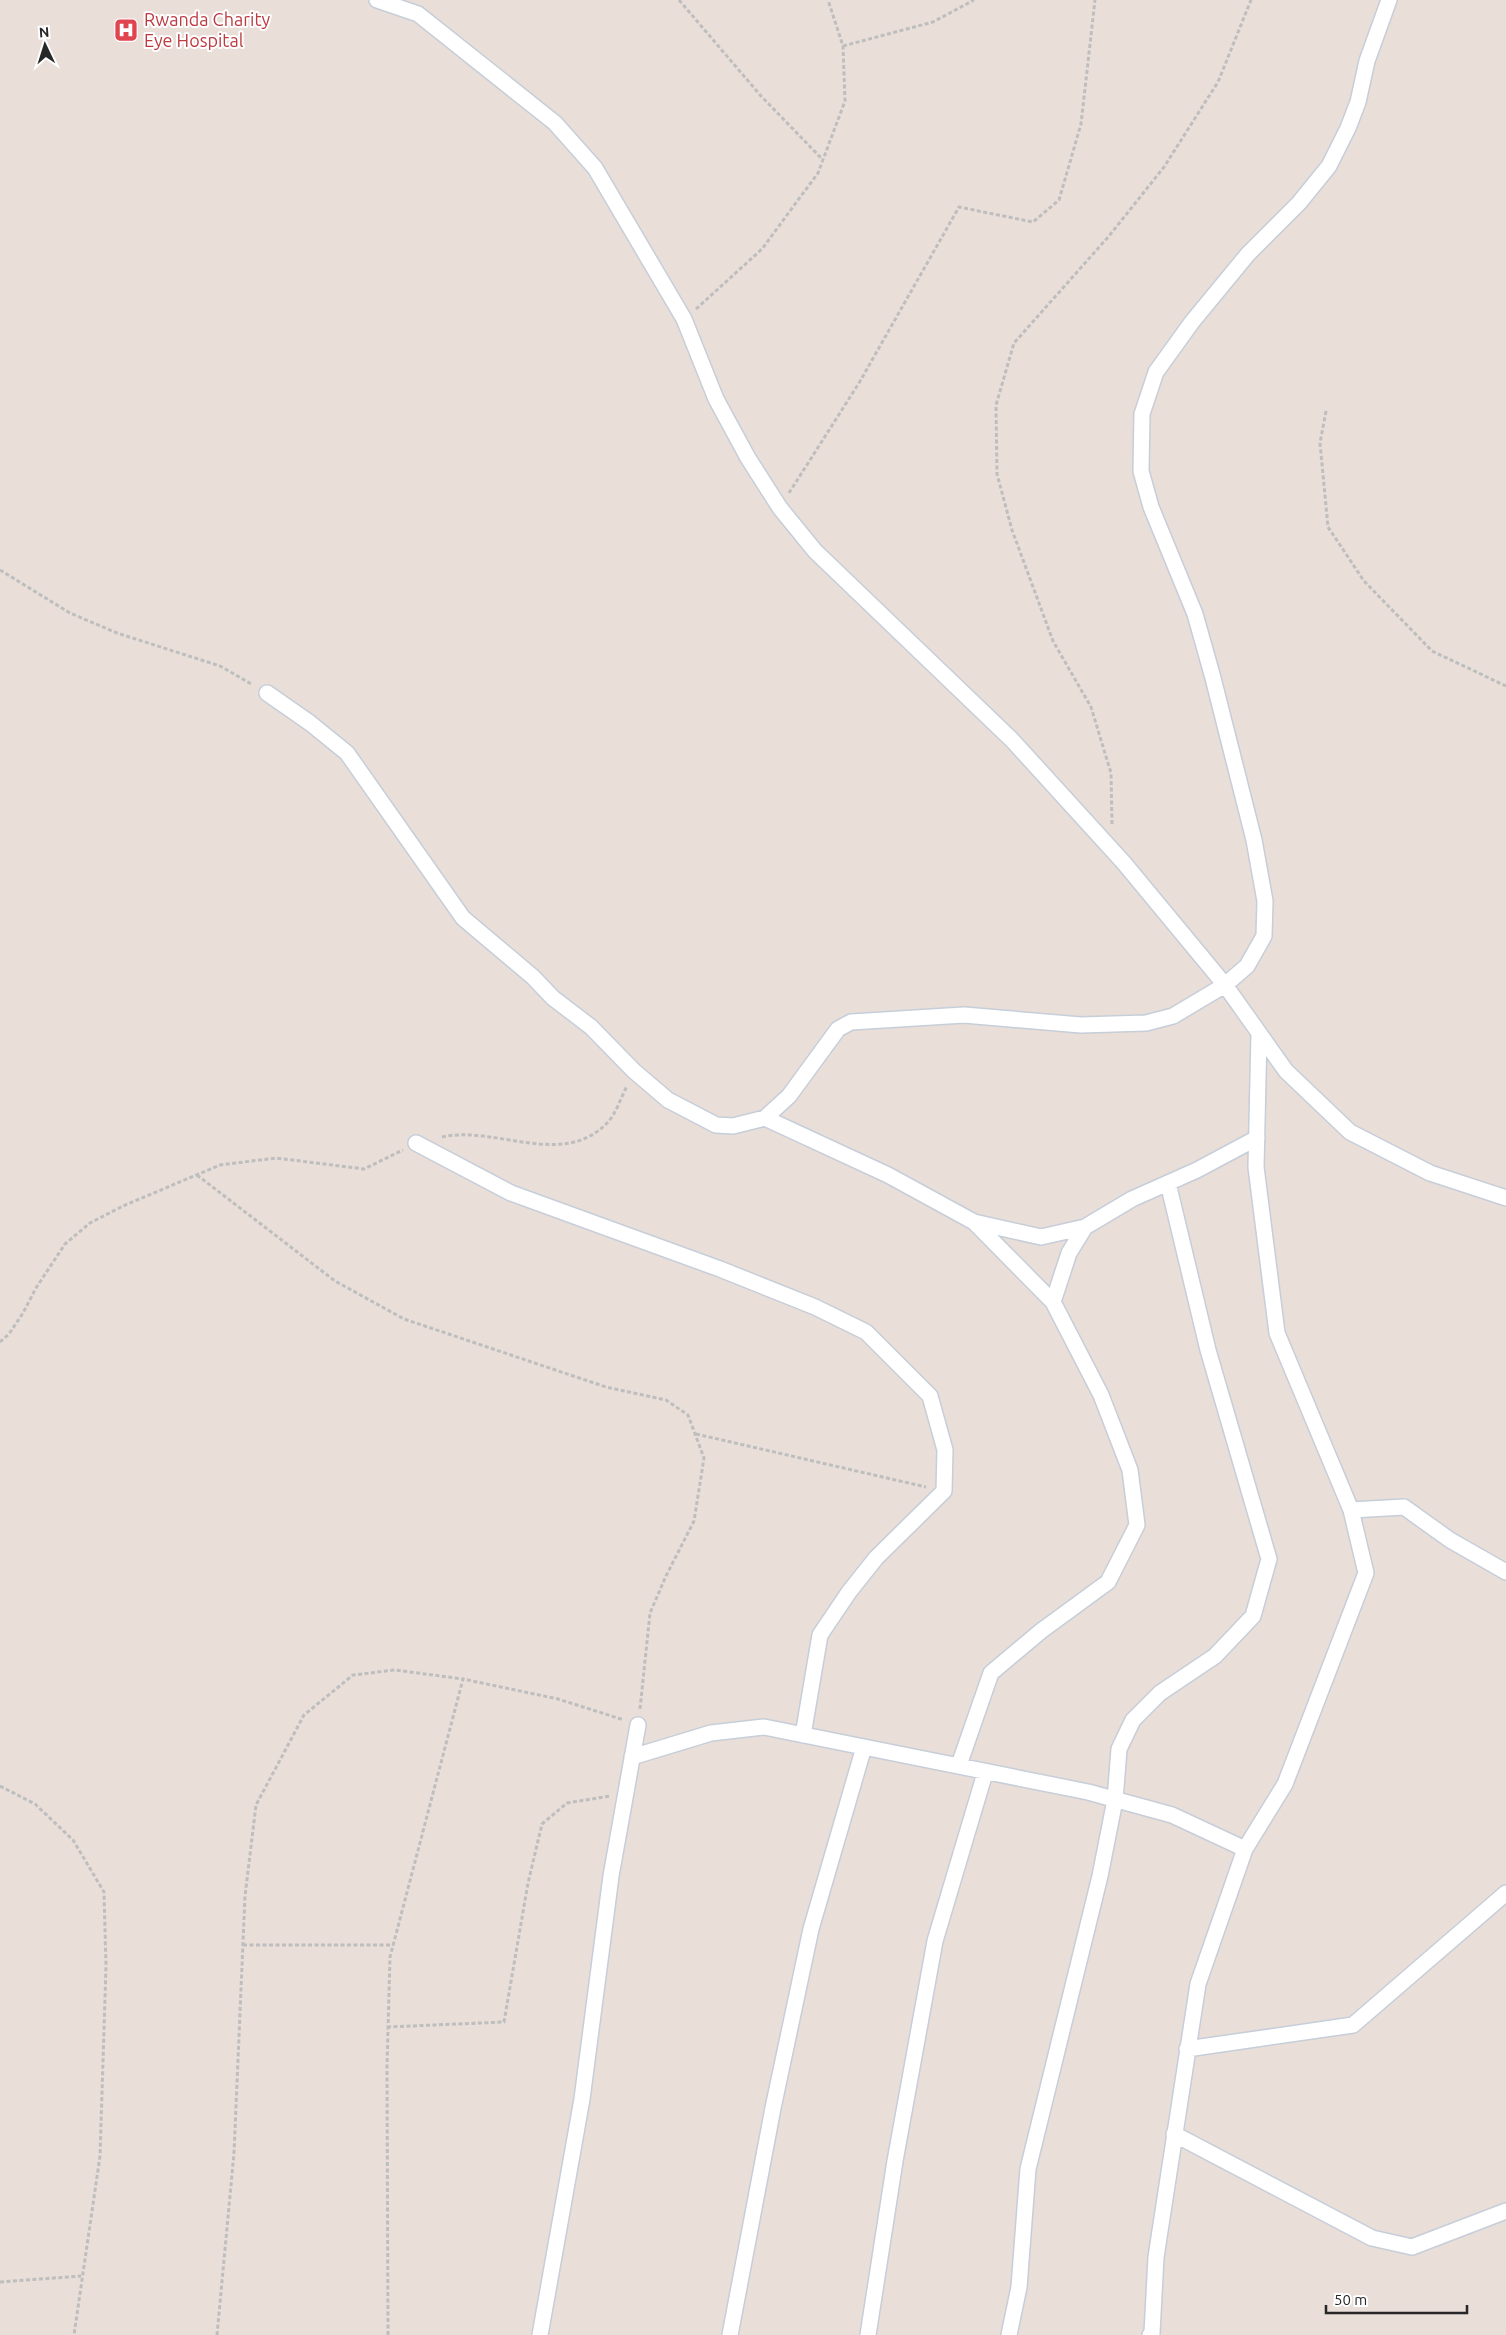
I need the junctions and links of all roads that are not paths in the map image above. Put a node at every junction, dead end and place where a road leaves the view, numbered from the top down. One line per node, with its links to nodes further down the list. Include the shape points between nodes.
1 (377, 0): 4 (street, via 418,14 555,123 595,168 684,319 716,398 748,458 780,508 815,551 1012,740 1112,850)
2 (1389, 0): 4 (street, via 1367,61 1358,102 1329,166 1299,203 1248,254 1192,322 1156,372 1142,414 1141,471 1151,507 1195,614 1254,840 1265,901 1264,936 1247,966)
3 (267, 693): 6 (street, via 347,753 463,918 590,1027 634,1071 668,1100 716,1125 733,1126)
4 (1225, 985): 5 (street); 6 (street, via 1173,1016 1146,1023 1081,1026 964,1015 851,1022 838,1029 789,1096)
5 (1259, 1033): 7 (street); 10 (street, via 1286,1071 1350,1132 1430,1173)
6 (765, 1118): 11 (street, via 888,1175)
7 (1257, 1138): 9 (street); 14 (street, via 1256,1167 1277,1333)
8 (416, 1143): 17 (street, via 511,1193 720,1269 815,1307 866,1332 930,1396 946,1450 944,1491 876,1558 820,1635)
9 (1168, 1183): 12 (street); 22 (street, via 1208,1350 1269,1559 1253,1616 1215,1656 1160,1693 1132,1720 1119,1749)
10 (1506, 1198)
11 (974, 1222): 12 (street, via 1041,1237); 13 (street)
12 (1085, 1227): 13 (street, via 1069,1253)
13 (1053, 1302): 20 (street, via 1101,1395 1130,1470 1137,1525 1108,1582 991,1673)
14 (1351, 1510): 15 (street, via 1404,1507 1450,1540); 23 (street, via 1366,1573 1285,1784)
15 (1506, 1572)
16 (638, 1725): 19 (street)
17 (803, 1735): 18 (street); 19 (street, via 764,1727 711,1733)
18 (864, 1747): 20 (street); 29 (street, via 811,1929)
19 (632, 1757): 28 (street, via 611,1876 582,2099)
20 (959, 1765): 21 (street)
21 (985, 1773): 22 (street); 30 (street, via 936,1941 895,2161)
22 (1115, 1800): 23 (street, via 1172,1816); 31 (street, via 1100,1876 1028,2169 1019,2287)
23 (1245, 1849): 25 (street, via 1198,1984)
24 (1506, 1893): 25 (street, via 1353,2025)
25 (1187, 2050): 26 (street)
26 (1174, 2134): 27 (street, via 1372,2238 1412,2248); 32 (street, via 1156,2257)
27 (1506, 2211)
28 (540, 2335)
29 (730, 2335)
30 (868, 2335)
31 (1009, 2335)
32 (1150, 2335)

